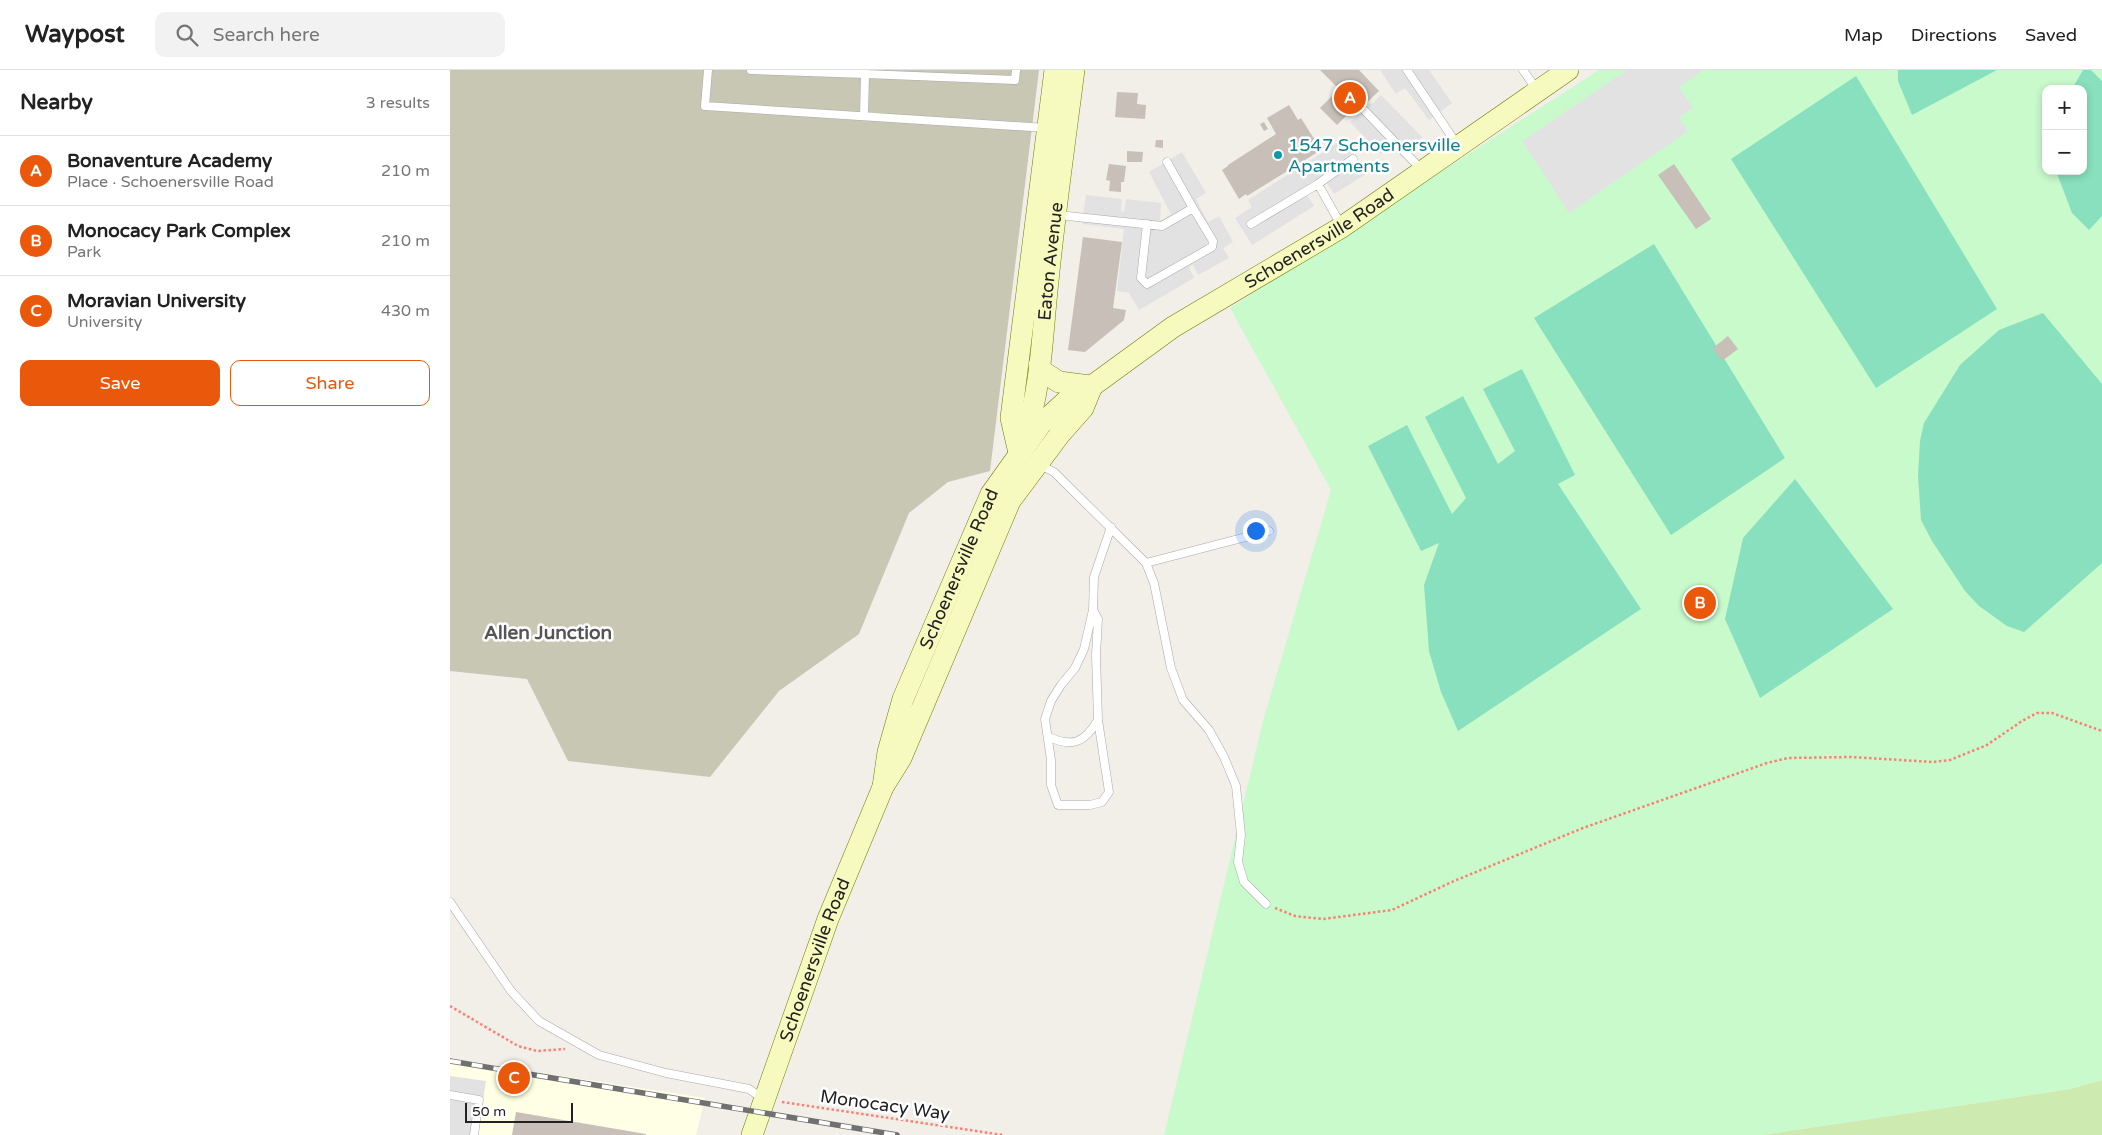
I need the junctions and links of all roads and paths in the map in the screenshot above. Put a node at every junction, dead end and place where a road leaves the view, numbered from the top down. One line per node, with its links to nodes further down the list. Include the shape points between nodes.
1 (708, 70): 12 (lane, via 705,106)
2 (751, 70): 9 (lane)
3 (1016, 70): 9 (lane, via 1015,80)
4 (1055, 70): 13 (main road, Eaton Avenue)
5 (1074, 70): 20 (main road, Eaton Avenue)
6 (1407, 70): 14 (lane)
7 (1523, 70): 10 (lane)
8 (1568, 70): 10 (main road, Schoenersville Road)
9 (865, 72): 12 (lane)
10 (1538, 91): 14 (main road, Schoenersville Road)
11 (1365, 111): 17 (lane)
12 (864, 115): 13 (lane)
13 (1049, 128): 26 (main road, Eaton Avenue, via 1010,418)
14 (1459, 148): 17 (main road, Schoenersville Road)
15 (1353, 159): 18 (lane)
16 (1167, 162): 19 (lane)
17 (1424, 172): 23 (main road, Schoenersville Road)
18 (1318, 184): 22 (lane); 23 (lane)
19 (1193, 208): 21 (lane, via 1162,226); 21 (lane, via 1213,241 1212,247 1147,284 1141,278)
20 (1056, 214): 21 (lane); 24 (main road, Eaton Avenue)
21 (1146, 224)
22 (1251, 224)
23 (1342, 227): 25 (main road, Schoenersville Road, via 1194,313)
24 (1039, 365): 25 (main road, via 1040,370 1059,382); 26 (main road, Eaton Avenue)
25 (1092, 386): 26 (main road, Schoenersville Road, via 1074,394 1041,424)
26 (1028, 459): 27 (main road, Eaton Avenue); 28 (lane, via 1054,472); 35 (main road, Schoenersville Road, via 991,494 903,699 888,752)
27 (1010, 501): 35 (main road, Schoenersville Road, via 901,758)
28 (1111, 527): 30 (lane); 31 (lane, via 1094,577)
29 (1269, 531): 30 (lane)
30 (1146, 562): 37 (lane, via 1154,584 1171,668 1184,700 1209,730 1236,786 1240,835 1238,862 1244,882)
31 (1093, 610): 32 (lane, via 1098,619); 34 (lane, via 1084,649 1075,668 1051,701 1046,719)
32 (1098, 720): 34 (lane, via 1086,737 1073,743); 34 (lane, via 1109,792 1102,802 1058,806 1051,785)
33 (2102, 731): 37 (path, via 2052,713 2038,713 1987,745 1950,760 1788,758 1583,828 1392,910 1323,919 1295,916)
34 (1049, 737)
35 (883, 786): 41 (main road, Schoenersville Road, via 828,919)
36 (450, 902): 39 (lane, via 511,991 539,1021)
37 (1266, 904)
38 (450, 1006): 39 (path, via 518,1046 537,1050 564,1049)
39 (574, 1042): 41 (lane, via 599,1055 632,1065 749,1089)
40 (450, 1095): 42 (lane, via 479,1100)
41 (764, 1100): 43 (main road, Schoenersville Road); 44 (path, Monocacy Way)
42 (474, 1135)
43 (752, 1135)
44 (1003, 1135)

